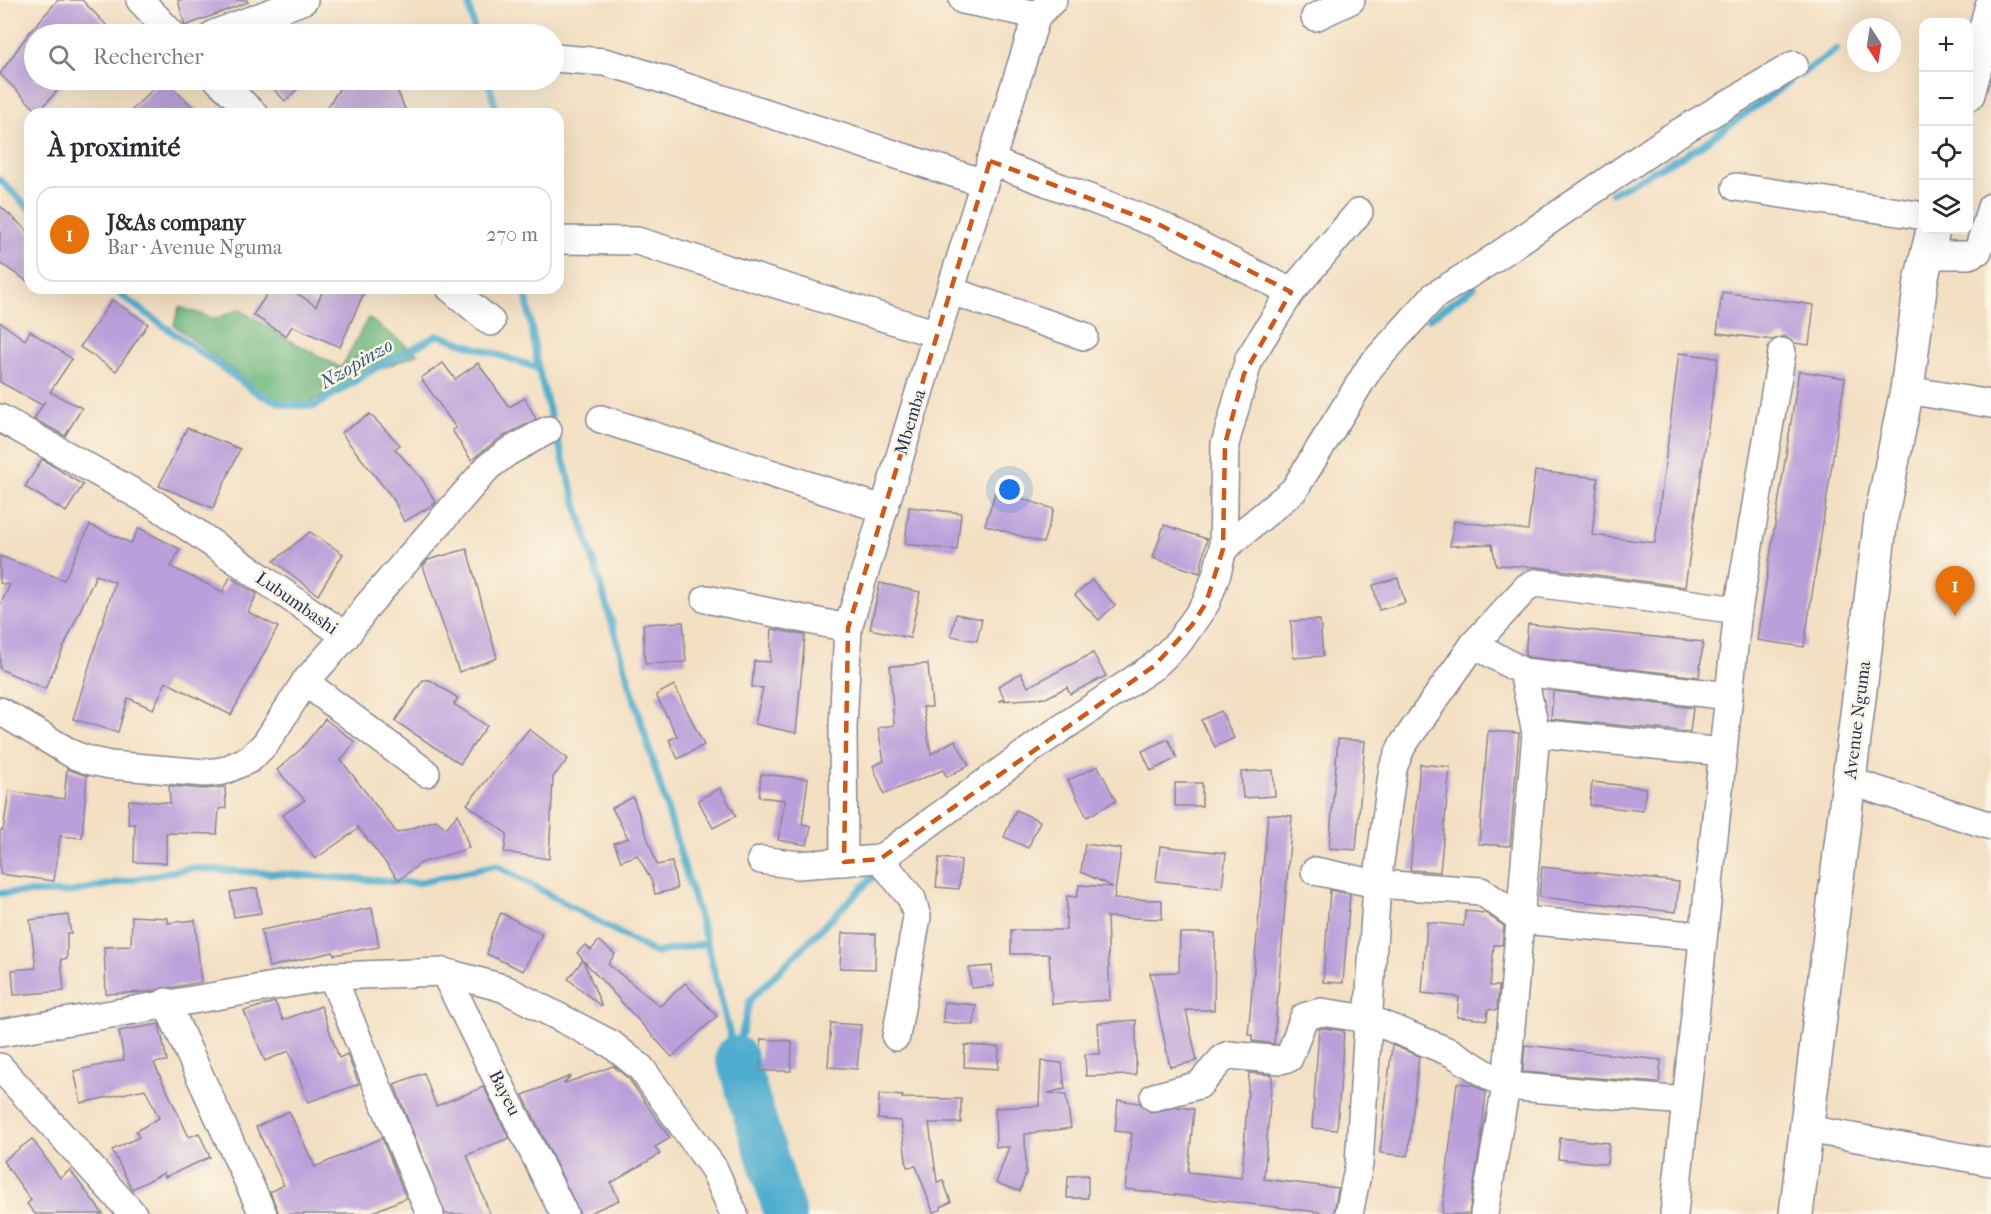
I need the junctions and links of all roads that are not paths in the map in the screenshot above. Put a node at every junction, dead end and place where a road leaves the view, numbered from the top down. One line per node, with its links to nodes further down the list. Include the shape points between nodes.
1 (140, 0): 8 (street)
2 (304, 0): 9 (street)
3 (963, 0): 5 (street)
4 (1351, 0): 7 (street)
5 (1045, 7): 15 (street, Mbemba)
6 (1991, 9): 12 (main road)
7 (1316, 16)
8 (163, 24)
9 (240, 24)
10 (564, 59): 15 (street, via 624,67)
11 (1794, 65): 35 (street, via 1670,138 1434,296 1370,367 1294,490)
12 (1973, 76)
13 (229, 90): 14 (street)
14 (248, 108)
15 (987, 172): 22 (street, Mbemba); 23 (street, via 1158,224)
16 (1736, 187): 19 (street)
17 (1991, 207): 21 (street, via 1978,251 1969,255)
18 (1359, 212): 23 (street)
19 (1919, 215)
20 (564, 240): 26 (street, via 638,240)
21 (1930, 242): 29 (main road, Avenue Nguma)
22 (951, 291): 26 (street, Mbemba); 27 (street)
23 (1290, 292): 35 (street, via 1249,359 1225,444)
24 (457, 294): 25 (street)
25 (491, 322)
26 (937, 334): 34 (street, Mbemba)
27 (1084, 336)
28 (1782, 352): 37 (street)
29 (1907, 390): 30 (street); 48 (main road, Avenue Nguma, via 1881,518)
30 (1991, 404)
31 (0, 417): 39 (street, Lubumbashi, via 156,505)
32 (601, 419): 34 (street)
33 (548, 430): 39 (street, Lubumbashi, via 488,466 367,606)
34 (883, 508): 38 (street, Mbemba)
35 (1223, 549): 50 (street, via 1206,603 1179,642 1154,666)
36 (706, 599): 38 (street)
37 (1738, 610): 40 (street, via 1535,583); 43 (street)
38 (848, 628): 52 (street, Mbemba, via 843,727)
39 (346, 636): 42 (street)
40 (1474, 644): 41 (street); 54 (street, via 1401,746 1393,768)
41 (1523, 672): 43 (street); 45 (street)
42 (304, 682): 44 (street, via 266,743 250,759 222,771 91,761); 47 (street)
43 (1729, 696): 46 (street)
44 (0, 711)
45 (1536, 733): 46 (street); 55 (street)
46 (1723, 752): 56 (street)
47 (426, 773)
48 (1849, 781): 49 (street); 67 (main road, Avenue Nguma)
49 (1991, 826)
50 (880, 859): 52 (street); 62 (street, via 912,899 917,917)
51 (761, 860): 52 (street, via 798,866)
52 (844, 862)
53 (1315, 871): 54 (street)
54 (1377, 884): 55 (street, via 1481,891); 60 (street)
55 (1522, 920): 56 (street); 64 (street)
56 (1703, 936): 66 (street)
57 (444, 972): 58 (street); 72 (street, Bayeu); 73 (street, via 503,988 627,1055 641,1068 714,1169)
58 (332, 976): 59 (street); 71 (street)
59 (166, 1002): 61 (street); 70 (street)
60 (1368, 1019): 64 (street, via 1452,1053); 65 (street, via 1312,1014 1304,1017 1289,1058 1229,1055 1199,1085); 74 (street, via 1359,1164)
61 (0, 1033)
62 (896, 1036)
63 (0, 1067): 69 (street)
64 (1506, 1086): 66 (street); 75 (street)
65 (1154, 1097)
66 (1685, 1101): 76 (street)
67 (1807, 1129): 68 (street); 77 (main road, Avenue Nguma)
68 (1991, 1162)
69 (133, 1214)
70 (263, 1214)
71 (430, 1214)
72 (564, 1214)
73 (734, 1214)
74 (1349, 1214)
75 (1485, 1214)
76 (1674, 1214)
77 (1796, 1214)

